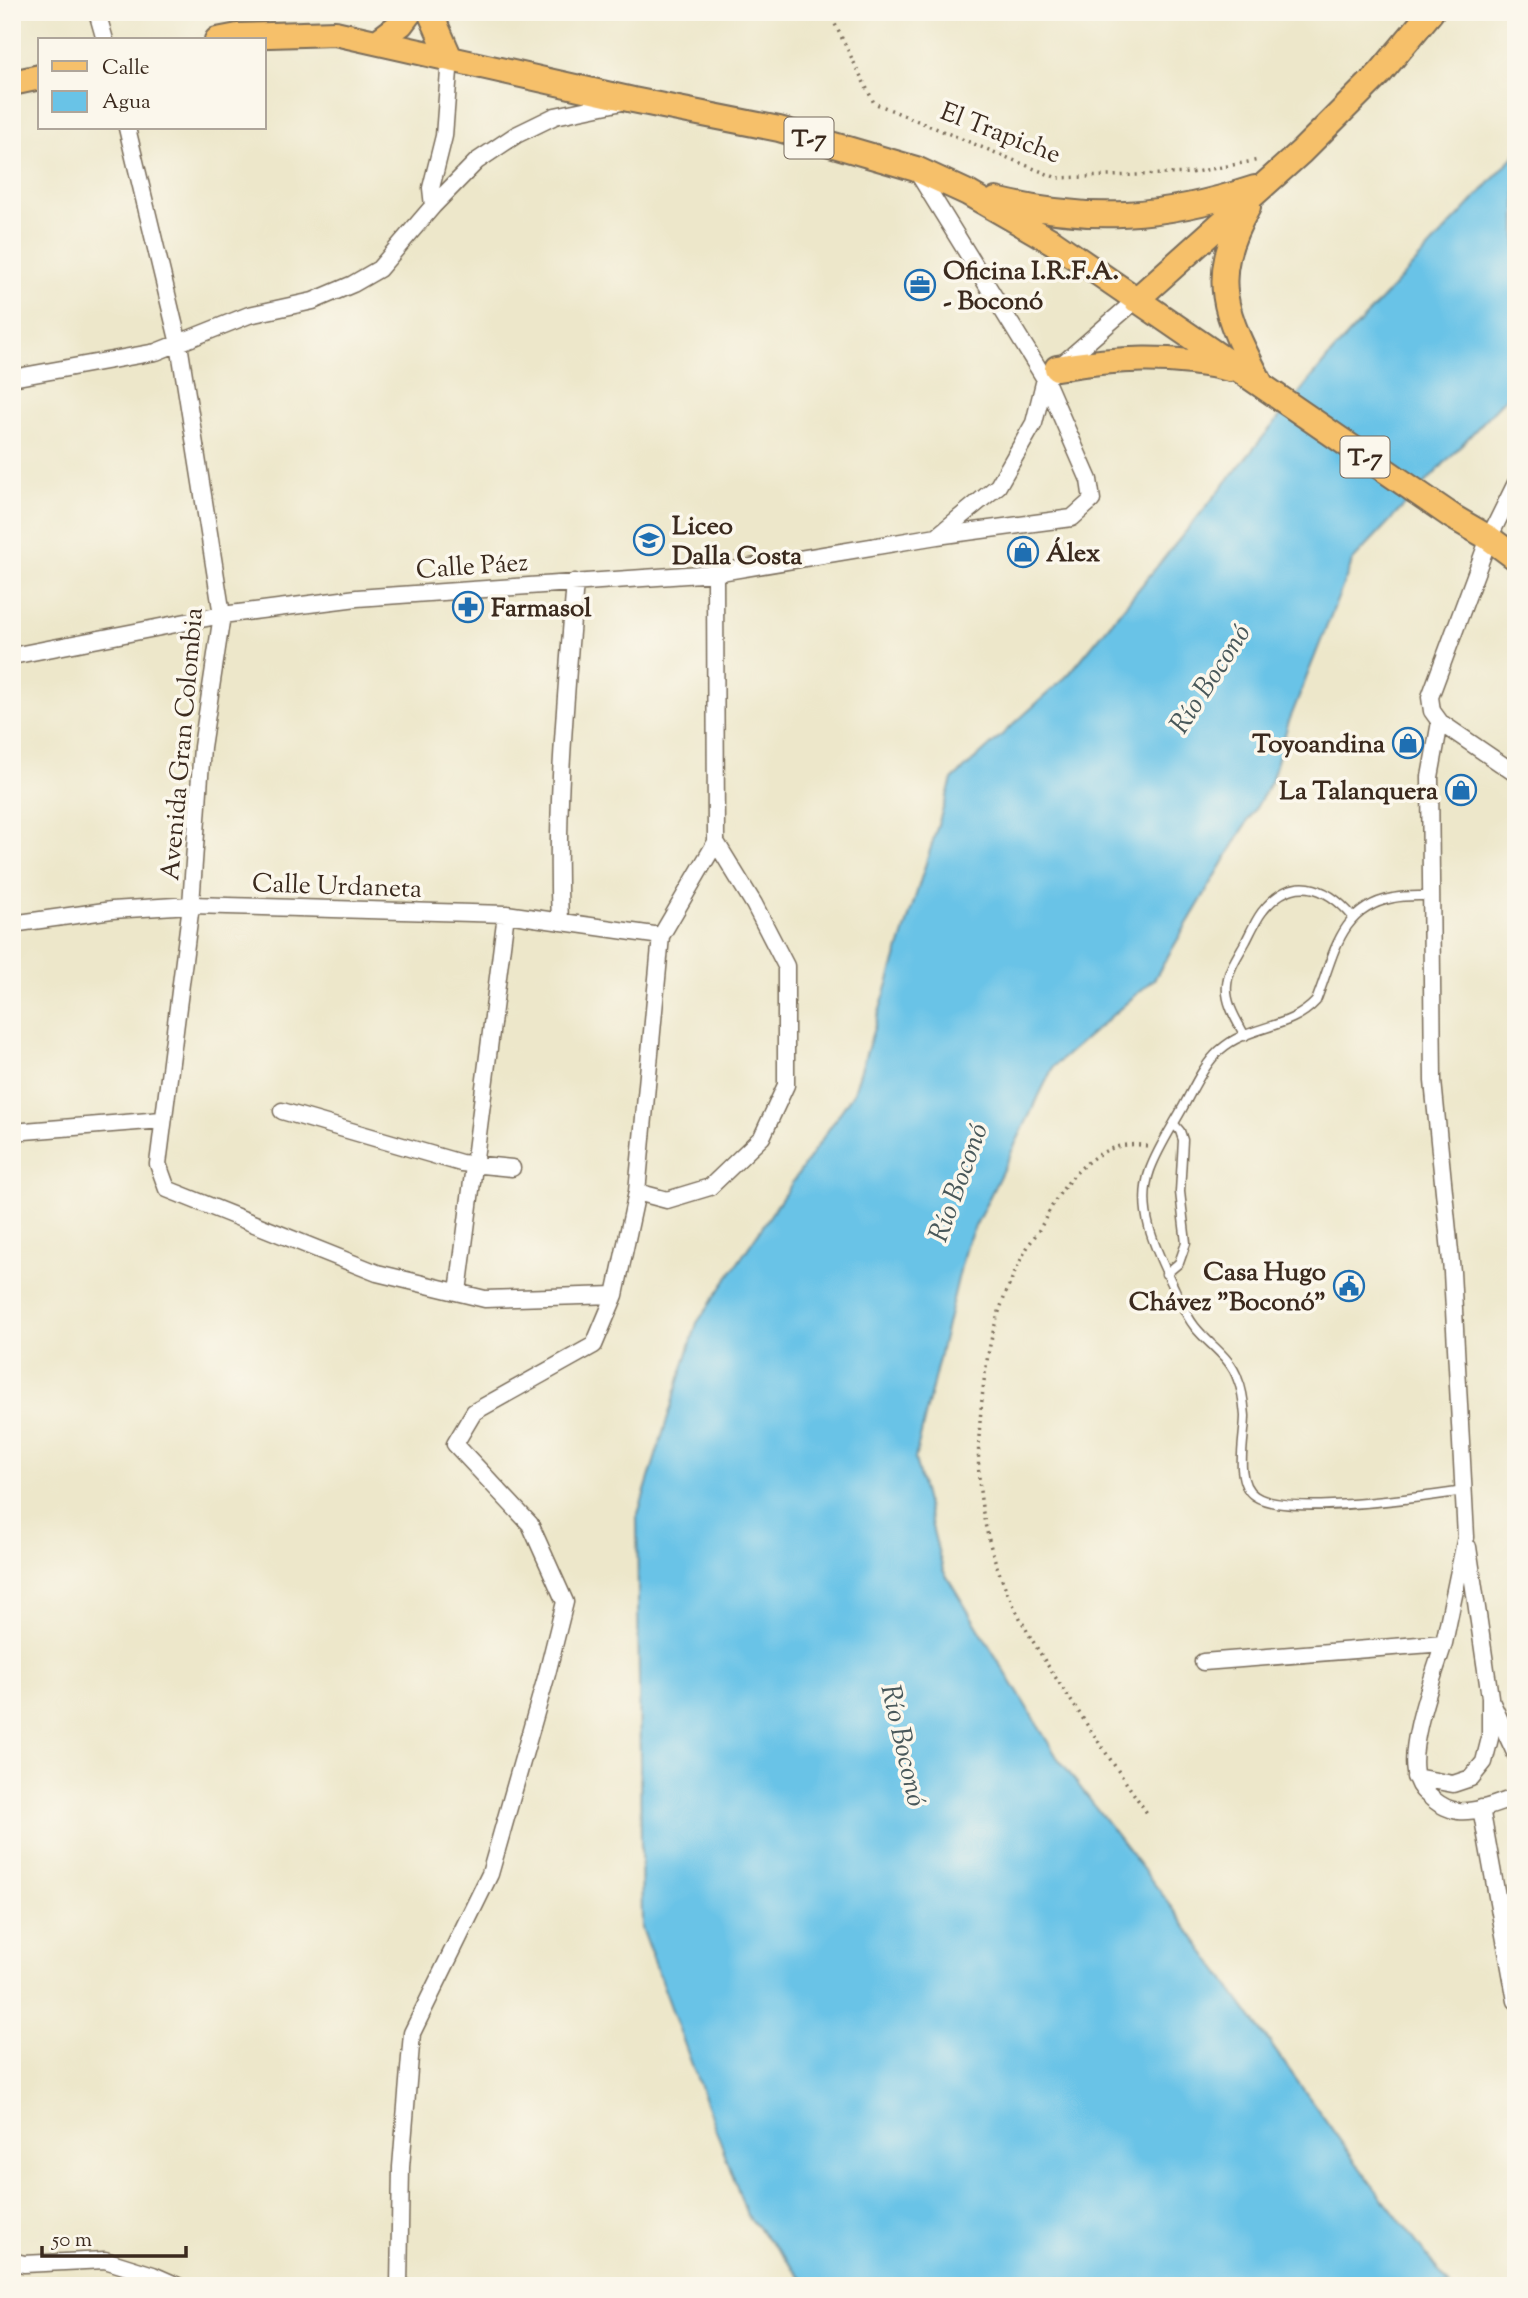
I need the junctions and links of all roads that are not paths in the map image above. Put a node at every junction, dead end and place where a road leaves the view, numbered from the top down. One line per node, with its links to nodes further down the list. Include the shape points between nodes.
1 (97, 12): 5 (street)
2 (410, 12): 7 (main road)
3 (430, 12): 8 (main road)
4 (1431, 12): 14 (main road, via 1381,72)
5 (104, 38)
6 (228, 38): 7 (main road, T-7, via 335,33)
7 (377, 42): 8 (main road, T-7)
8 (450, 58): 11 (main road, T-7); 16 (street, via 444,136 431,188)
9 (38, 77): 10 (main road)
10 (12, 83)
11 (632, 100): 13 (main road, T-7, via 779,129); 16 (street, via 555,116 516,135 477,161)
12 (127, 130): 18 (street, Avenida Gran Colombia)
13 (916, 169): 15 (main road, T-7); 20 (street, Calle Páez)
14 (1266, 185): 15 (main road, via 1170,211 1114,216 1028,208); 17 (main road); 22 (main road, via 1236,229 1224,279 1233,329)
15 (968, 193): 17 (main road, T-7)
16 (433, 206): 18 (street, via 379,269 353,284 313,301 249,315)
17 (1136, 300): 19 (main road, T-7); 20 (street)
18 (179, 344): 21 (street); 29 (street, Avenida Gran Colombia)
19 (1242, 372): 20 (main road, via 1148,359 1088,363); 22 (main road, T-7)
20 (1051, 374): 24 (street, via 1034,423 998,485); 24 (street, Calle Páez, via 1092,500 1072,518)
21 (12, 379)
22 (1271, 392): 25 (main road, T-7)
23 (1516, 483): 25 (street)
24 (937, 536): 27 (street, Calle Páez)
25 (1489, 538): 26 (main road, T-7); 31 (street, via 1430,697)
26 (1516, 558)
27 (715, 573): 28 (street, Calle Páez); 33 (street)
28 (575, 582): 29 (street, Calle Páez, via 357,598); 38 (street, via 559,792)
29 (222, 615): 30 (street, Calle Páez); 35 (street, Avenida Gran Colombia, via 202,747)
30 (12, 656)
31 (1440, 722): 32 (street); 34 (street, via 1430,777)
32 (1516, 774)
33 (716, 842): 40 (street); 48 (street, via 786,966 786,1085 762,1137 710,1187 667,1200)
34 (1431, 896): 37 (lane, via 1378,901); 52 (street, via 1433,1081 1447,1208)
35 (191, 905): 36 (street, Calle Urdaneta); 39 (street, Calle Urdaneta); 43 (street, Avenida Gran Colombia)
36 (506, 914): 38 (street, Calle Urdaneta); 46 (street)
37 (1353, 917): 41 (lane, via 1342,931 1317,1001 1291,1020); 41 (lane, via 1330,894 1314,888 1283,894 1261,913 1229,972 1226,987)
38 (560, 922): 40 (street, Calle Urdaneta)
39 (12, 924)
40 (661, 936): 48 (street)
41 (1245, 1036): 44 (lane, via 1215,1055)
42 (282, 1111): 46 (street)
43 (162, 1121): 45 (street); 50 (street, Avenida Gran Colombia, via 158,1164 167,1189 377,1273)
44 (1174, 1124): 49 (lane, via 1149,1172 1146,1197 1153,1243); 49 (lane, via 1183,1140 1180,1192 1186,1243 1180,1263)
45 (12, 1132)
46 (473, 1165): 47 (street); 50 (street)
47 (512, 1168)
48 (637, 1192): 51 (street)
49 (1166, 1274): 52 (lane, via 1193,1324 1238,1377 1245,1414 1242,1464 1246,1486 1253,1495 1278,1504 1339,1504)
50 (458, 1292): 51 (street, Avenida Gran Colombia, via 485,1298)
51 (615, 1295): 64 (street, via 594,1345 474,1412 455,1444 530,1524 565,1602 489,1874 412,2033 401,2167)
52 (1464, 1492): 53 (street)
53 (1466, 1537): 54 (street); 56 (street)
54 (1444, 1643): 55 (street); 58 (street, via 1416,1740)
55 (1203, 1662)
56 (1490, 1697): 57 (street); 58 (street, via 1490,1738 1484,1762 1471,1778 1452,1784)
57 (1516, 1755)
58 (1415, 1777): 60 (street, via 1439,1804 1458,1811)
59 (1516, 1797): 60 (street)
60 (1481, 1808): 61 (street)
61 (1516, 2001)
62 (12, 2261): 63 (street, via 105,2260)
63 (178, 2286)
64 (399, 2286)

